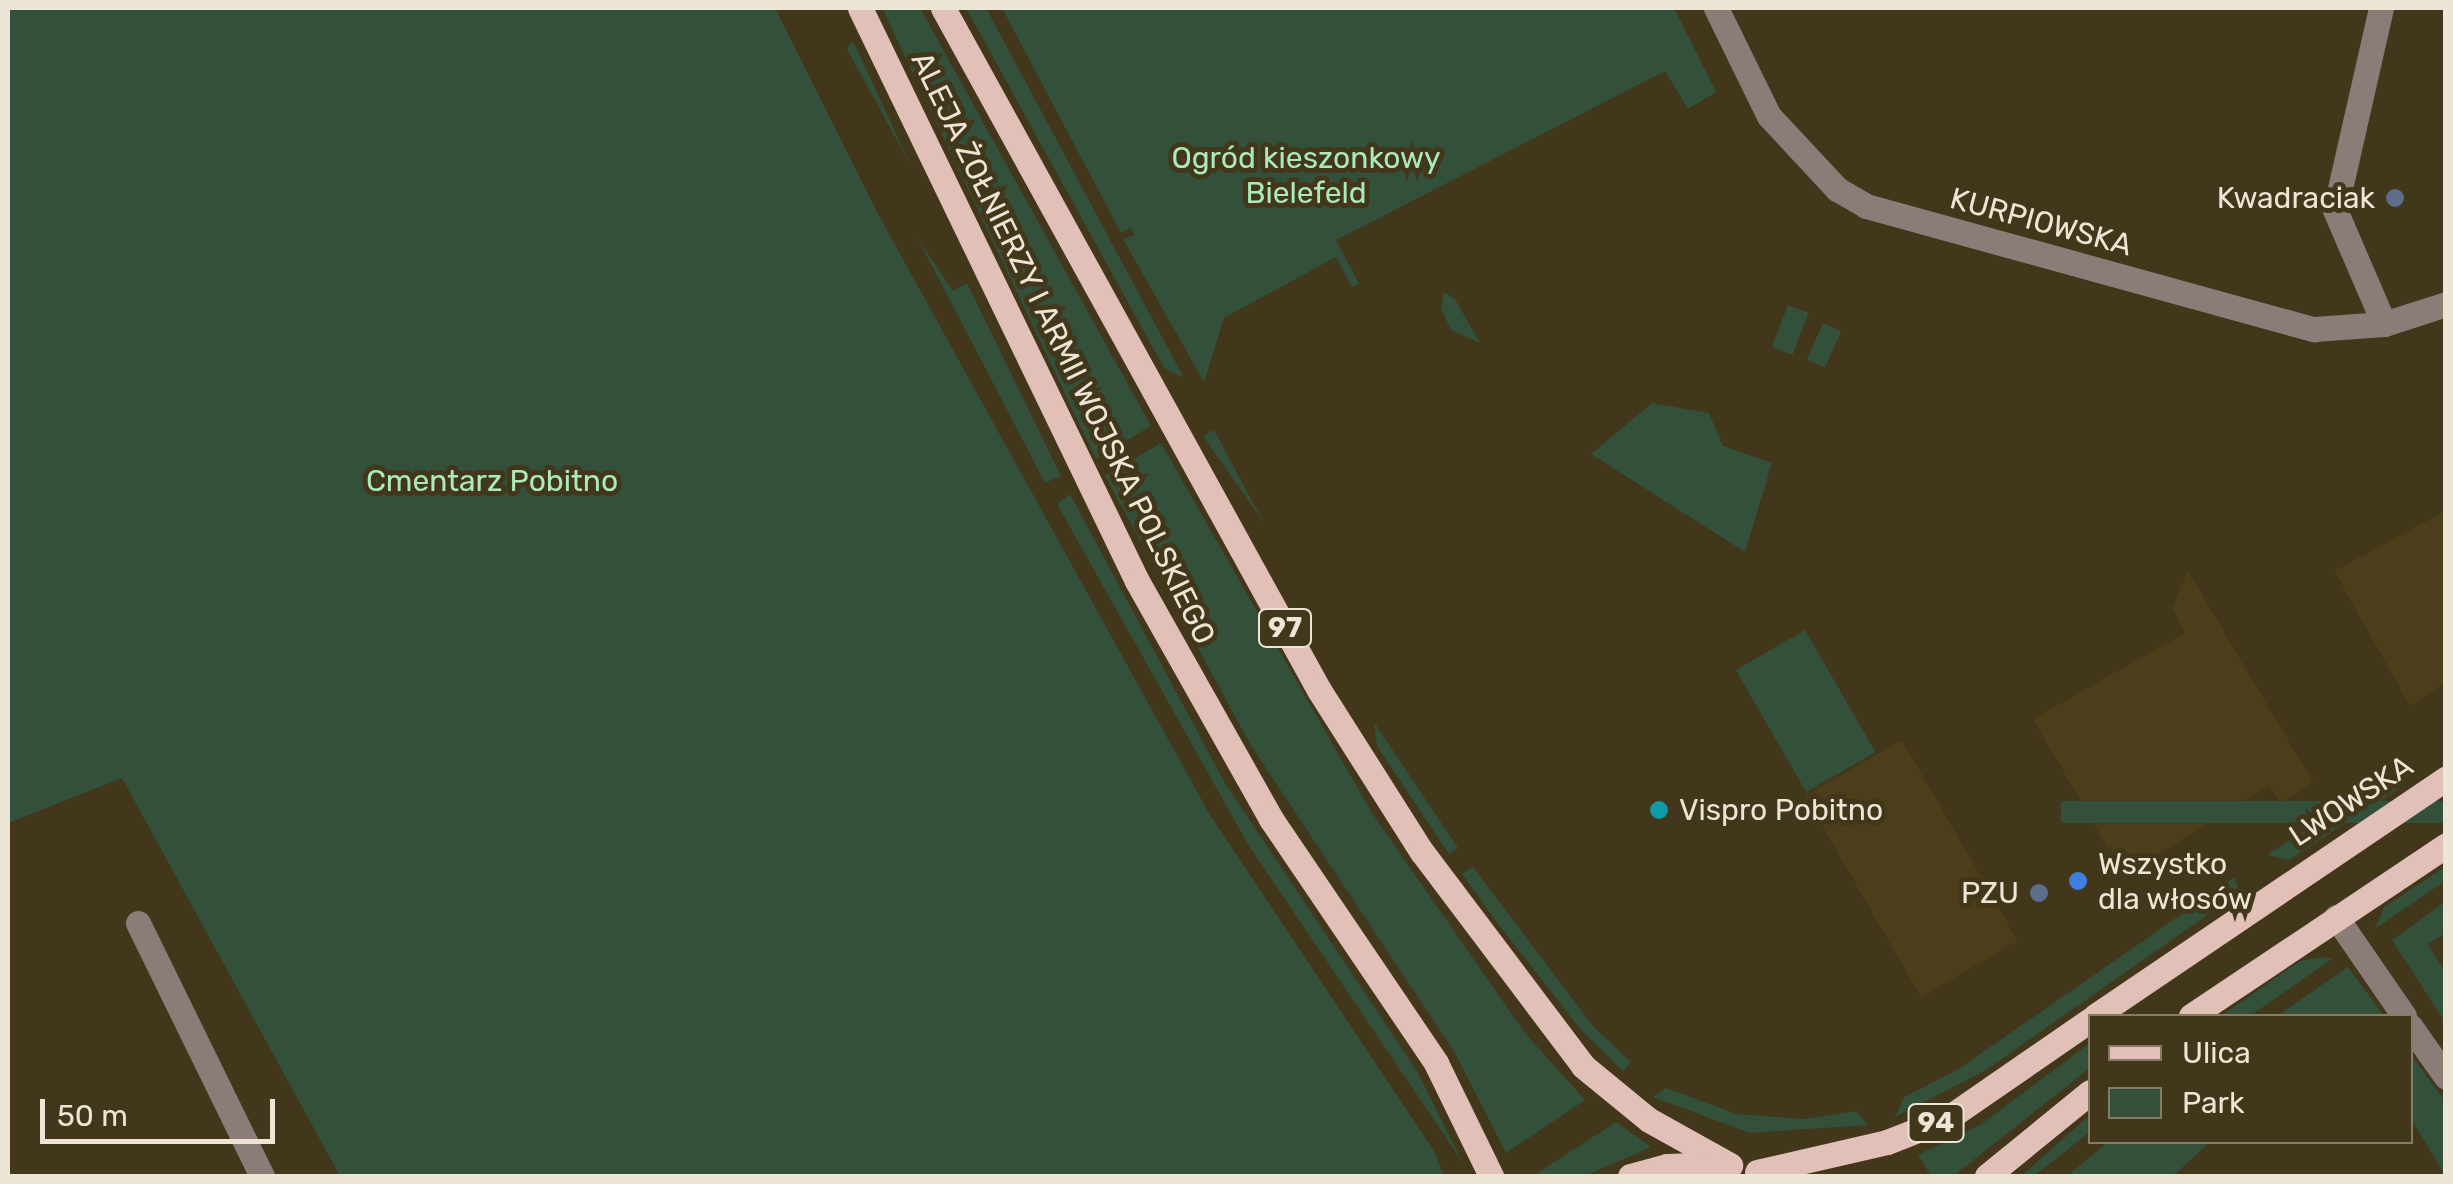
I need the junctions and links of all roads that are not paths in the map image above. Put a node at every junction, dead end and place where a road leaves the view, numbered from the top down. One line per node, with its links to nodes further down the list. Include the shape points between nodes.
1 (860, 8): 21 (main road, ALEJA ŻOŁNIERZY I ARMII WOJSKA POLSKIEGO, via 1058,426 1194,685 1271,819 1436,1062)
2 (943, 8): 18 (main road, ALEJA ŻOŁNIERZY I ARMII WOJSKA POLSKIEGO / 97, via 1319,690 1422,852 1583,1066 1649,1120)
3 (1716, 8): 6 (street, KURPIOWSKA, via 1769,116 1837,188 1866,206 2314,329)
4 (2381, 8): 6 (street, via 2335,210)
5 (2446, 304): 6 (street, KURPIOWSKA)
6 (2384, 324)
7 (2446, 778): 11 (main road, LWOWSKA / 94)
8 (2446, 845): 9 (main road)
9 (2336, 917): 12 (main road); 13 (street)
10 (138, 923): 20 (street)
11 (2099, 1014)
12 (2194, 1014)
13 (2403, 1014)
14 (2088, 1021): 19 (main road, LWOWSKA / 94, via 1948,1118 1887,1142)
15 (2413, 1030): 16 (street)
16 (2446, 1076)
17 (2088, 1094): 23 (main road, 94)
18 (1730, 1165): 19 (main road, 94); 22 (main road, 94, via 1667,1166)
19 (1763, 1174)
20 (262, 1176)
21 (1491, 1176)
22 (1630, 1176)
23 (1987, 1176)

